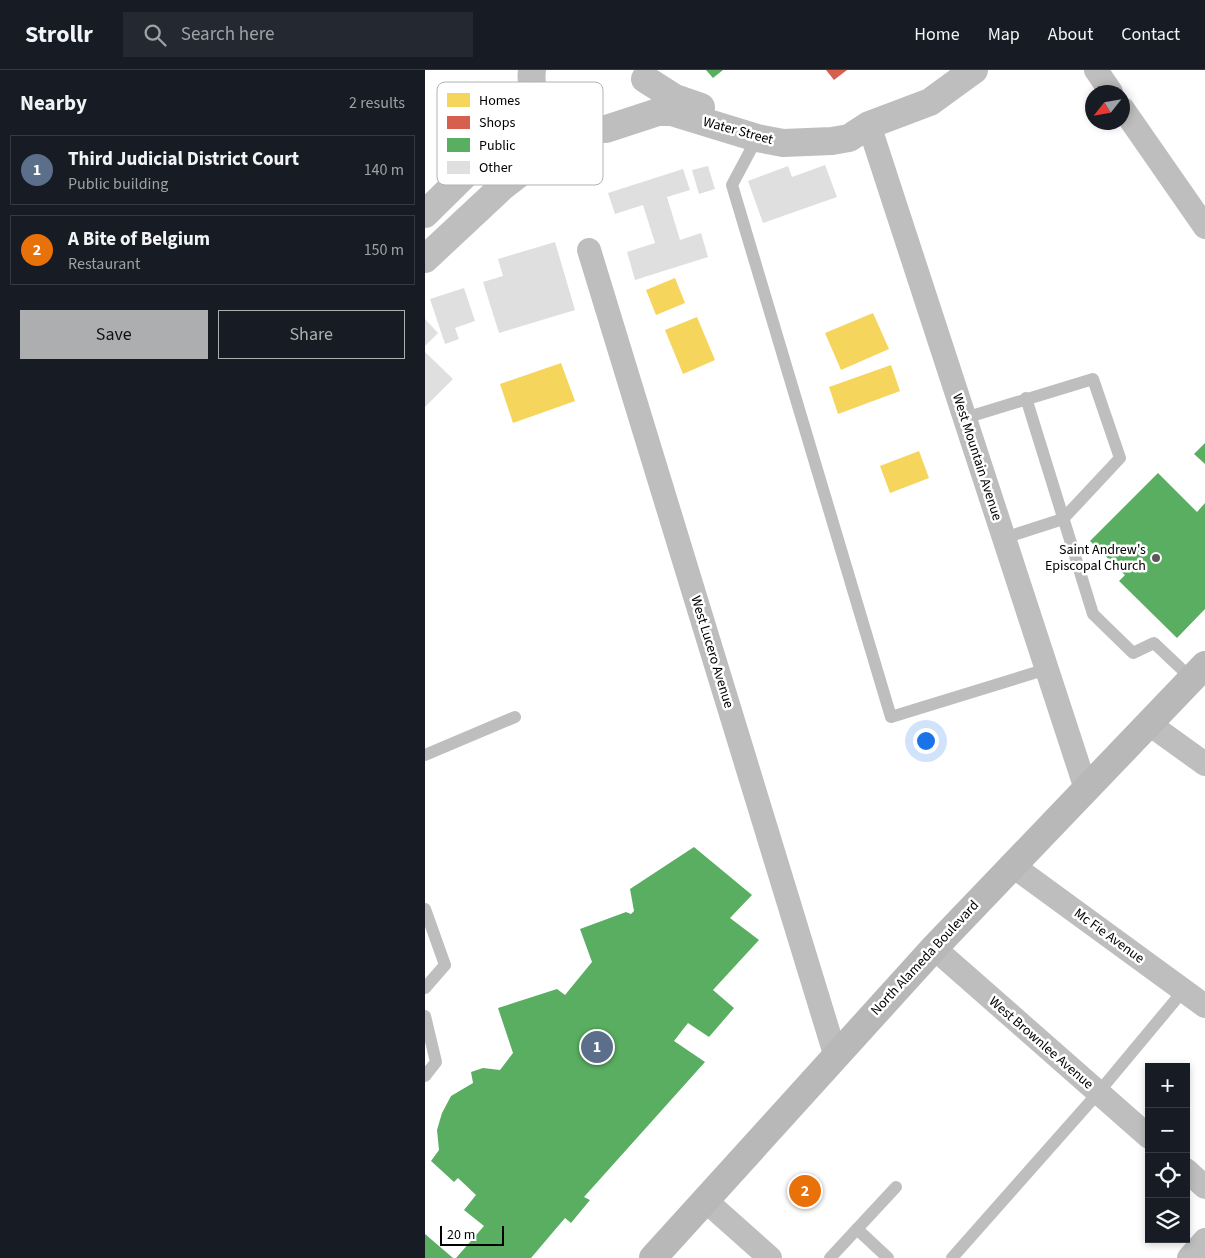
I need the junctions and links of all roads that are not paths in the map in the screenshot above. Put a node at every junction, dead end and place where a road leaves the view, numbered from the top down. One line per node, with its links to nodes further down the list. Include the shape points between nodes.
1 (974, 70): 6 (street, Water Street, via 930,102)
2 (1096, 70): 4 (street)
3 (645, 74): 6 (street, Water Street, via 675,98 753,124 812,130 850,122); 7 (street, via 643,92 635,108 622,121)
4 (1106, 85)
5 (1130, 119): 13 (street)
6 (869, 125): 9 (street, Water Street, via 849,138 808,143); 17 (street, West Mountain Avenue)
7 (603, 129)
8 (603, 129): 9 (street, Water Street, via 658,112 671,112)
9 (757, 138): 20 (lane, via 732,185 891,717)
10 (454, 185): 12 (street)
11 (505, 185): 15 (street)
12 (425, 214)
13 (1205, 227)
14 (589, 250): 33 (street, West Lucero Avenue)
15 (425, 259)
16 (1026, 398): 17 (lane); 18 (lane); 18 (lane, via 1093,378 1120,458)
17 (965, 418): 19 (street, West Mountain Avenue)
18 (1063, 519): 19 (lane); 21 (lane, via 1093,614 1133,653 1154,643)
19 (1004, 538): 20 (street, West Mountain Avenue)
20 (1047, 669): 26 (street, West Mountain Avenue)
21 (1198, 672): 23 (main road, North Alameda Boulevard)
22 (515, 717): 24 (lane)
23 (1148, 723): 25 (street); 26 (main road, North Alameda Boulevard)
24 (425, 755)
25 (1205, 764)
26 (1085, 789): 27 (main road, North Alameda Boulevard)
27 (1013, 866): 29 (main road, North Alameda Boulevard); 31 (street, Mc Fie Avenue)
28 (425, 909): 30 (lane, via 445,965)
29 (934, 948): 33 (main road, North Alameda Boulevard); 35 (street, West Brownlee Avenue)
30 (425, 988)
31 (1199, 1000): 35 (lane)
32 (425, 1016): 34 (lane, via 436,1062)
33 (835, 1054): 40 (main road, North Alameda Boulevard)
34 (425, 1076)
35 (1098, 1093): 36 (street, West Brownlee Avenue); 47 (lane)
36 (1145, 1134)
37 (1190, 1174): 39 (street)
38 (896, 1187): 41 (lane)
39 (1205, 1187)
40 (706, 1202): 43 (main road, North Alameda Boulevard); 44 (street)
41 (857, 1229): 45 (lane); 46 (lane)
42 (1205, 1240): 48 (street)
43 (653, 1258)
44 (770, 1258)
45 (830, 1258)
46 (888, 1258)
47 (952, 1258)
48 (1189, 1258)

